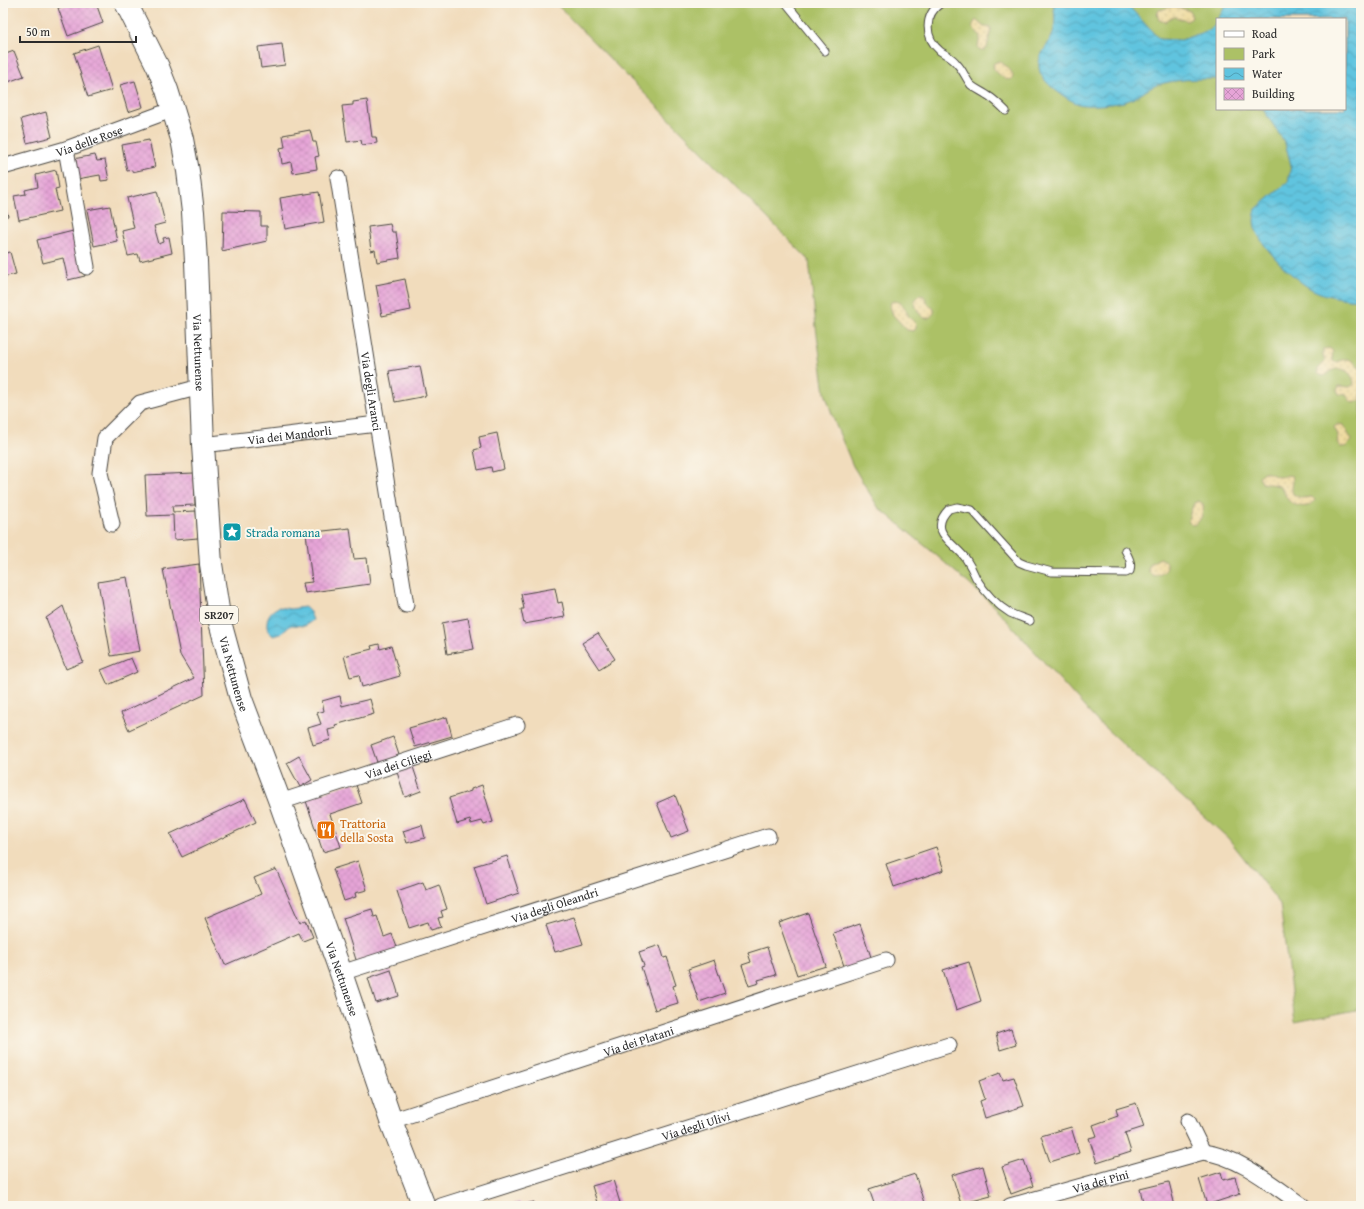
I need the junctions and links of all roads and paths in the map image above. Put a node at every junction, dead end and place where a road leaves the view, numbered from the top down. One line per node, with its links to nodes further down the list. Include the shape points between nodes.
1 (786, 3): 4 (lane)
2 (941, 3): 6 (lane, via 928,18 929,33 934,43 957,63 972,85)
3 (129, 6): 5 (main road, Via Nettunense / SR207, via 158,67)
4 (825, 52)
5 (174, 109): 7 (street, Via delle Rose); 11 (main road, Via Nettunense / SR207, via 186,154 193,212)
6 (1006, 111)
7 (66, 149): 8 (street, Via delle Rose); 10 (street)
8 (3, 167)
9 (338, 178): 12 (street, Via degli Aranci)
10 (87, 267)
11 (200, 387): 13 (main road, Via Nettunense / SR207); 14 (street, via 140,403 105,438 100,473)
12 (377, 424): 13 (street, Via dei Mandorli); 16 (street, Via degli Aranci)
13 (203, 445): 19 (main road, Via Nettunense / SR207, via 211,564 220,622 241,699)
14 (112, 524)
15 (1125, 550): 17 (lane, via 1131,565 1130,571 1126,573 1052,572 1038,569 1019,562 972,510 949,509 942,519 941,527 946,540 962,554 981,585 998,603 1010,613)
16 (406, 605)
17 (1030, 621)
18 (517, 725): 19 (street, Via dei Ciliegi)
19 (280, 802): 22 (main road, Via Nettunense / SR207)
20 (768, 836): 22 (street, Via degli Oleandri)
21 (886, 960): 24 (street, Via dei Platani)
22 (341, 972): 24 (main road, Via Nettunense / SR207)
23 (949, 1045): 28 (street, Via degli Ulivi)
24 (391, 1121): 27 (main road, Via Nettunense / SR207)
25 (1188, 1121): 26 (street)
26 (1202, 1153): 29 (street, Via dei Pini); 30 (street, via 1237,1163)
27 (424, 1206)
28 (441, 1206)
29 (1010, 1206)
30 (1303, 1206)

